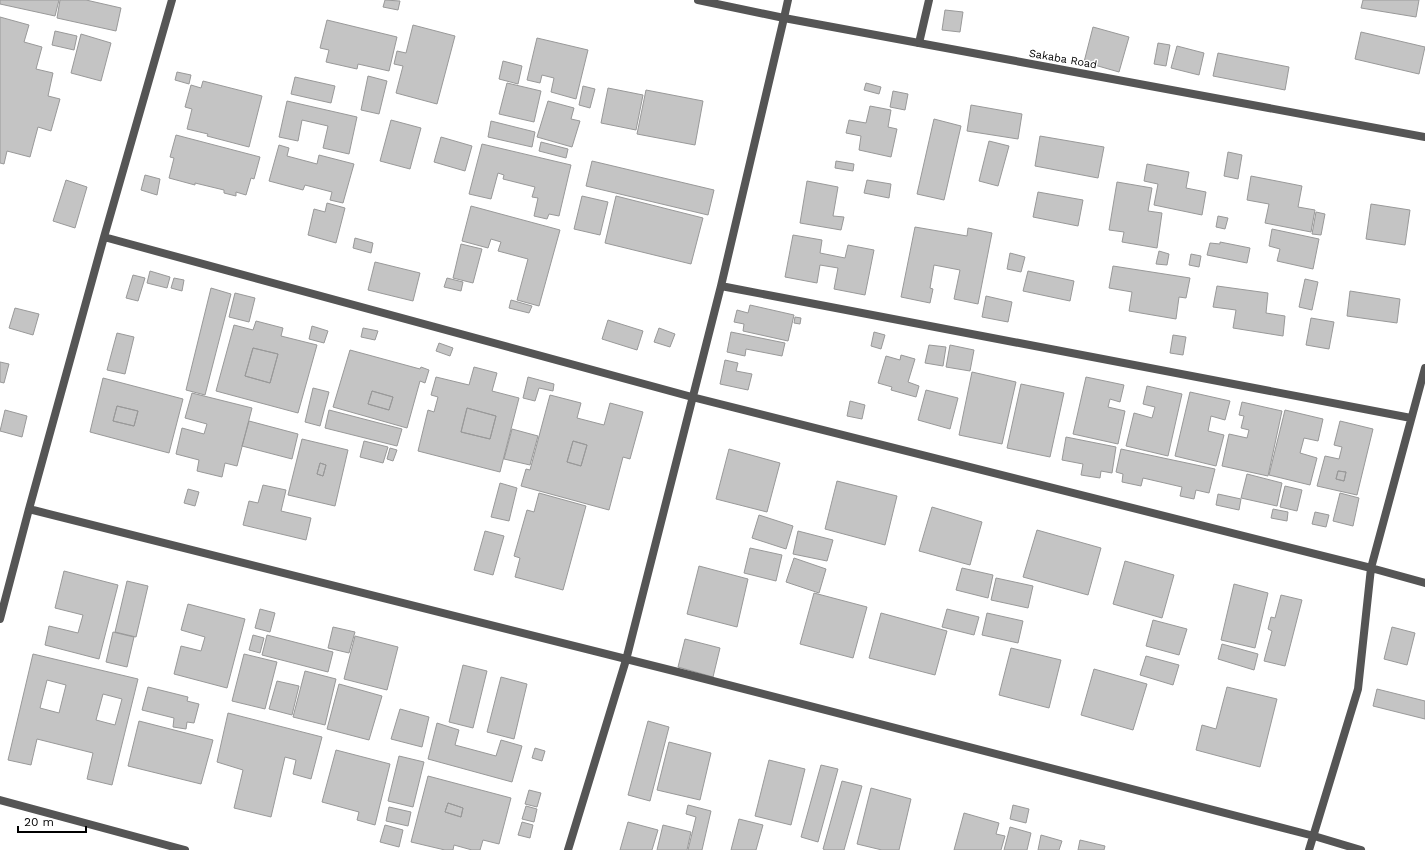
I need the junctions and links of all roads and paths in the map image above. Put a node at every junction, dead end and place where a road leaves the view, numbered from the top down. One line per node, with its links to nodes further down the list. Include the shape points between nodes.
1 (172, 0): 8 (street)
2 (698, 0): 5 (street, Sakaba Road)
3 (788, 0): 5 (street)
4 (929, 0): 6 (street)
5 (784, 18): 6 (street, Sakaba Road); 9 (street)
6 (919, 43): 7 (street, Sakaba Road)
7 (1425, 136)
8 (104, 237): 11 (street); 13 (street)
9 (721, 286): 11 (street); 12 (street)
10 (1425, 368): 12 (street)
11 (692, 397): 14 (street); 17 (street)
12 (1411, 418): 14 (street)
13 (29, 509): 16 (street); 17 (street)
14 (1371, 568): 15 (street); 19 (street, via 1358,689)
15 (1425, 583)
16 (0, 619)
17 (626, 660): 19 (street); 21 (street)
18 (0, 800): 20 (street)
19 (1314, 836): 22 (street); 23 (street)
20 (185, 850)
21 (568, 850)
22 (1309, 850)
23 (1361, 850)

